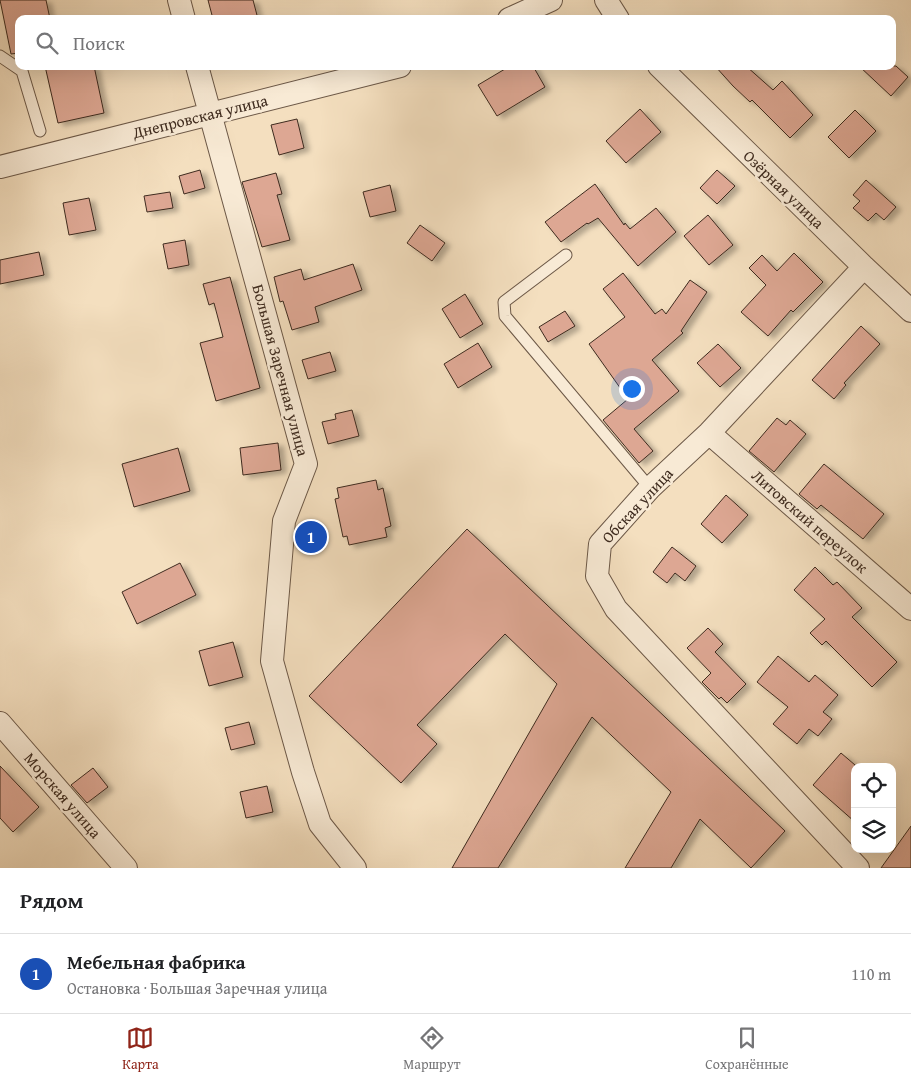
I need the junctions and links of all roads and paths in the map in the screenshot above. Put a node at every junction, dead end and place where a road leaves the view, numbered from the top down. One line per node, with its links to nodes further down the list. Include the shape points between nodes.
1 (179, 0): 4 (street)
2 (551, 0): 5 (street)
3 (606, 0): 6 (street)
4 (183, 15)
5 (518, 15)
6 (615, 15)
7 (0, 56): 8 (lane)
8 (15, 66)
9 (21, 70): 14 (lane)
10 (198, 70): 13 (street, Большая Заречная улица)
11 (384, 70): 13 (street, Днепровская улица)
12 (663, 70): 17 (street, Озёрная улица)
13 (210, 114): 15 (street, Днепровская улица); 24 (street, Большая Заречная улица, via 306,464 284,521 272,661 320,824)
14 (40, 131)
15 (0, 167)
16 (566, 255): 20 (lane, via 504,302 505,316)
17 (864, 267): 18 (street, Озёрная улица); 19 (street, Обская улица)
18 (911, 311)
19 (709, 433): 20 (street, Обская улица); 21 (street, Литовский переулок)
20 (650, 488): 25 (street, Обская улица, via 600,544 597,576 616,609)
21 (911, 609)
22 (0, 722): 23 (street, Морская улица)
23 (126, 868)
24 (354, 868)
25 (858, 868)

